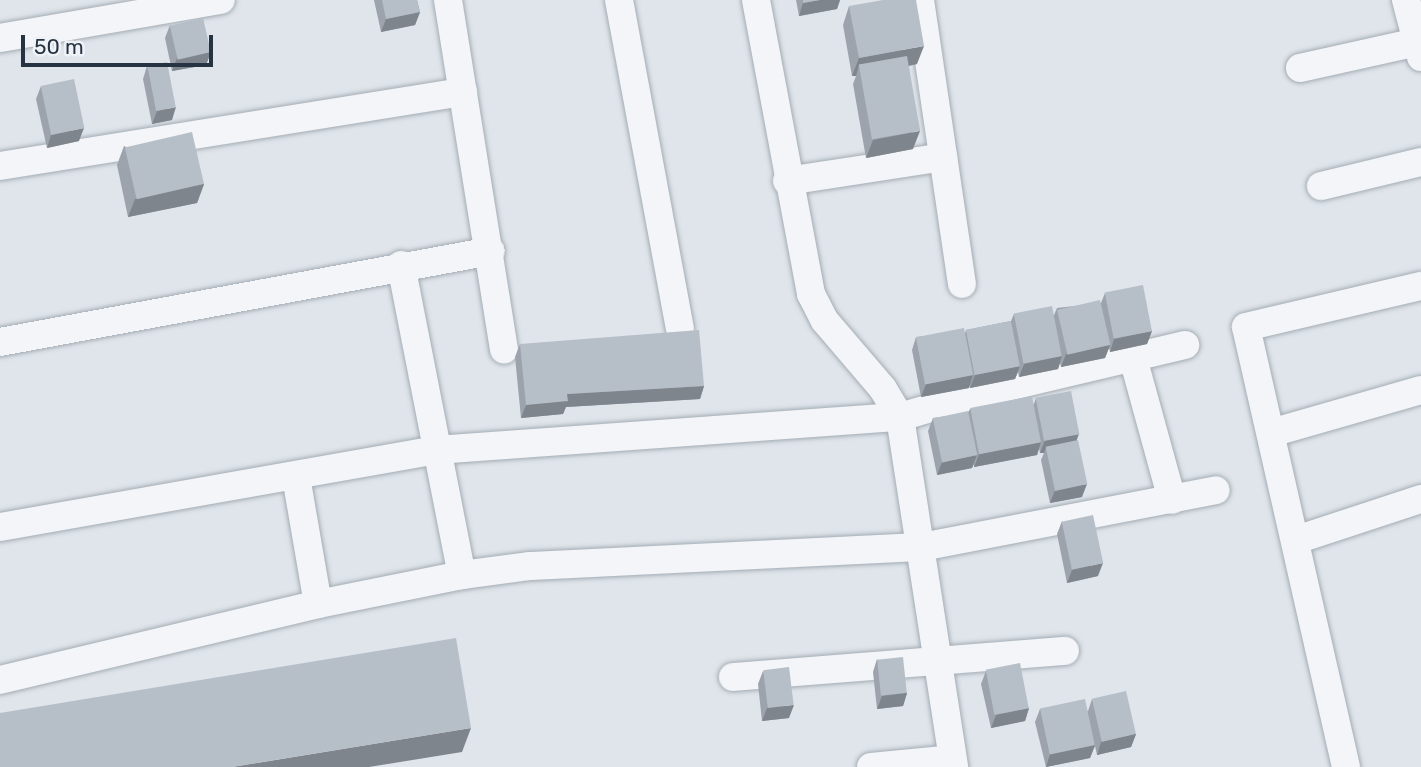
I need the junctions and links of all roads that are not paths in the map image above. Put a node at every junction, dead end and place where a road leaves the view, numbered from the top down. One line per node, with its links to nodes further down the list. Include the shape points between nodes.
1 (221, 0): 7 (street)
2 (448, 0): 10 (street)
3 (619, 0): 20 (street)
4 (756, 0): 14 (street)
5 (920, 0): 11 (street)
6 (1406, 0): 8 (street)
7 (0, 38)
8 (1419, 49): 9 (street)
9 (1300, 68)
10 (463, 92): 13 (street); 16 (street)
11 (943, 157): 14 (street); 18 (street)
12 (1421, 162): 15 (street)
13 (0, 166)
14 (787, 181): 26 (street, via 811,295 825,321 883,389)
15 (1321, 186)
16 (491, 251): 17 (street); 23 (street)
17 (401, 265): 21 (street); 28 (street)
18 (962, 284)
19 (1421, 286): 27 (street, via 1246,327)
20 (680, 328)
21 (0, 342)
22 (1185, 345): 24 (street)
23 (504, 350)
24 (1133, 358): 26 (street); 32 (street)
25 (1421, 390): 27 (street)
26 (900, 417): 28 (street); 35 (street)
27 (1271, 433): 34 (street)
28 (436, 450): 29 (street); 36 (street)
29 (296, 476): 33 (street); 37 (street)
30 (1216, 490): 32 (street)
31 (1421, 499): 34 (street)
32 (1172, 500): 35 (street)
33 (0, 527)
34 (1296, 540): 44 (street)
35 (921, 547): 36 (street, via 564,564); 39 (street)
36 (462, 575): 37 (street)
37 (318, 604): 41 (street)
38 (1065, 651): 39 (street)
39 (937, 658): 40 (street); 42 (street)
40 (733, 677)
41 (0, 680)
42 (953, 763): 43 (street)
43 (871, 767)
44 (1346, 767)

